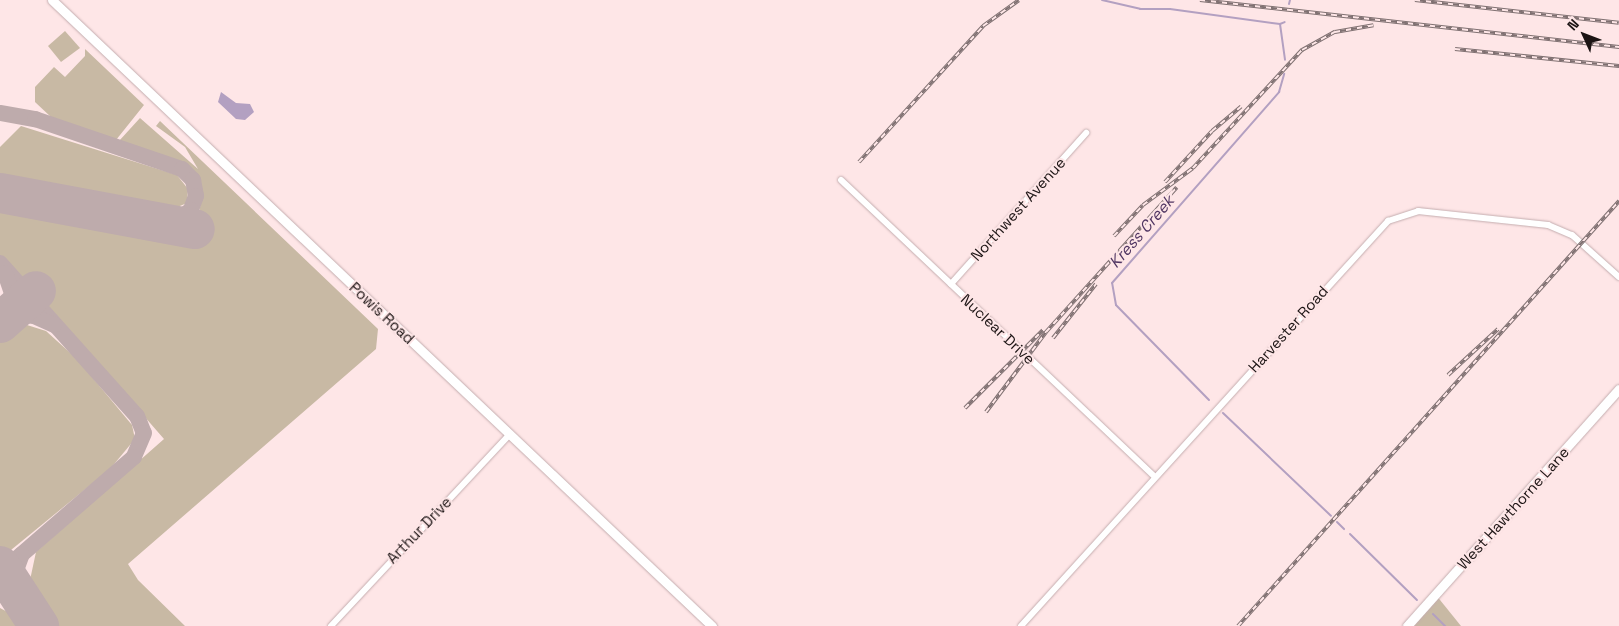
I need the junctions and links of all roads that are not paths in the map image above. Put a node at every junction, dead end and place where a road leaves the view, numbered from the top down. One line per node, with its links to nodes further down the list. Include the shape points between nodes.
1 (52, 0): 7 (street, Powis Road)
2 (1086, 134): 5 (street, Northwest Avenue)
3 (841, 180): 5 (street, Nuclear Drive)
4 (1619, 277): 8 (street, Harvester Road, via 1563,229 1435,212 1397,217 1377,230)
5 (951, 284): 8 (street, Nuclear Drive)
6 (1619, 389): 12 (street, West Hawthorne Lane)
7 (510, 434): 9 (street, Arthur Drive); 10 (street, Powis Road)
8 (1155, 477): 11 (street, Harvester Road)
9 (330, 626)
10 (712, 626)
11 (1021, 626)
12 (1407, 626)

